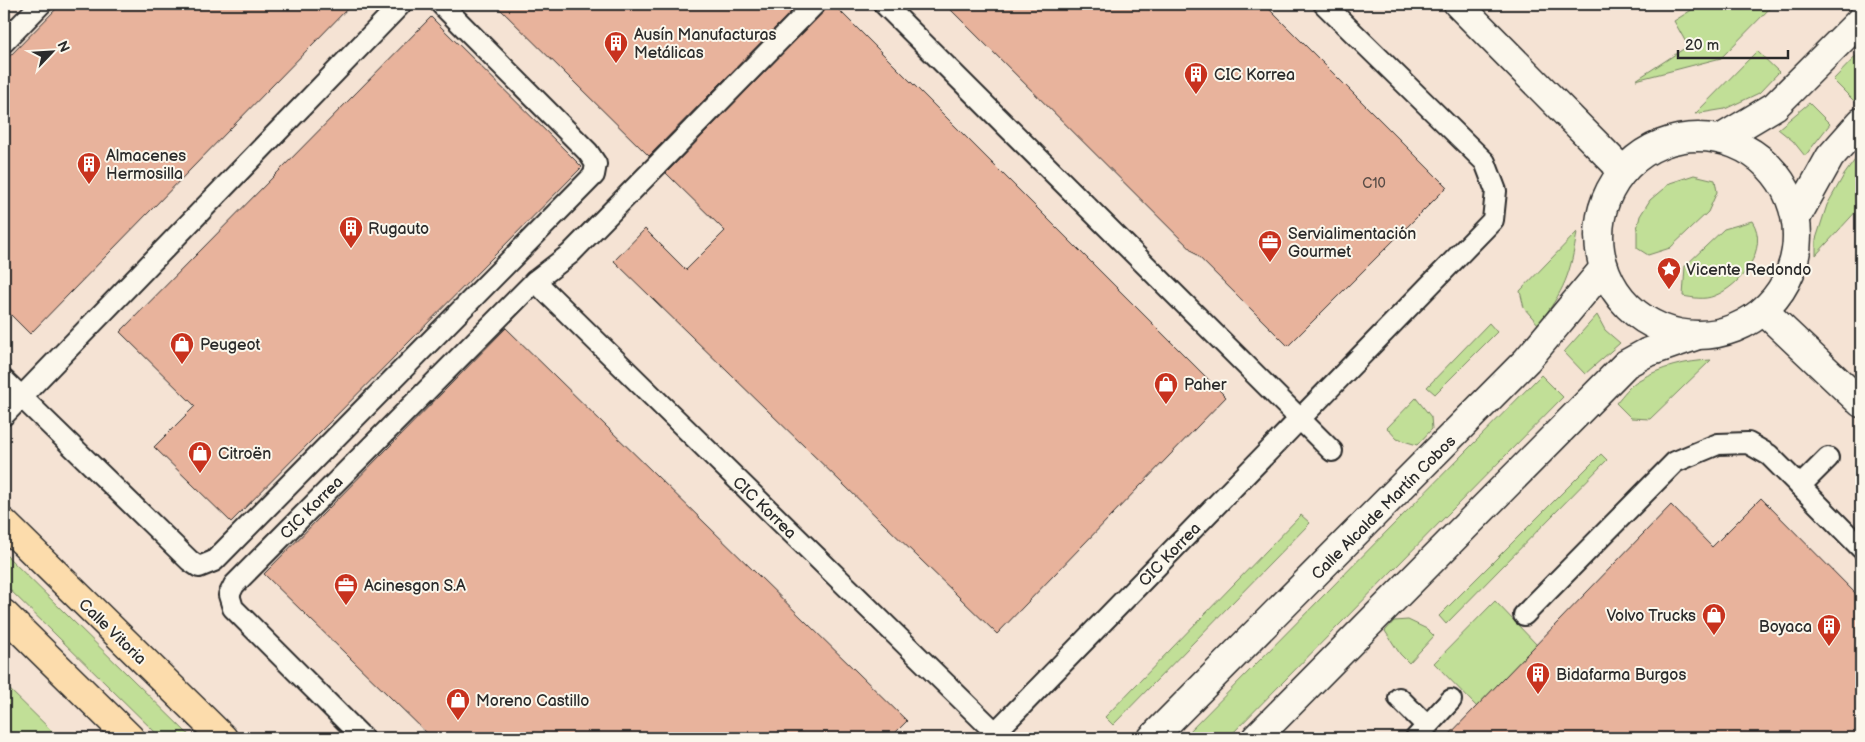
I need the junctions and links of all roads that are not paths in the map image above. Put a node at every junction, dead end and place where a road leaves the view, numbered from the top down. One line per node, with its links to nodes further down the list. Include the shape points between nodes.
1 (41, 4): 9 (lane)
2 (401, 4): 19 (lane)
3 (441, 4): 19 (lane, via 588,152 596,164 594,175 214,560 199,567 190,561)
4 (815, 4): 15 (lane, CIC Korrea, via 570,254)
5 (884, 4): 22 (lane)
6 (1324, 4): 22 (lane, CIC Korrea, via 1485,162 1496,190 1493,220)
7 (1458, 4): 12 (main road)
8 (1861, 20): 11 (main road, via 1775,106)
9 (4, 42)
10 (1861, 122): 13 (main road, via 1830,157)
11 (1720, 139): 12 (main road, via 1693,136 1667,142 1643,153); 13 (main road, via 1747,149 1770,167 1787,190)
12 (1623, 171): 14 (main road, via 1609,192 1601,217 1599,242)
13 (1796, 218): 16 (main road, via 1797,245 1791,271)
14 (1604, 268): 17 (main road, via 1618,295 1640,316 1667,330); 37 (main road, Calle Alcalde Martín Cobos, via 1527,360)
15 (535, 281): 33 (lane, CIC Korrea); 36 (lane, CIC Korrea, via 234,585 229,595 233,608)
16 (1765, 312): 17 (main road, via 1740,326 1719,333); 20 (main road)
17 (1697, 335): 38 (main road, via 1646,353 1626,364)
18 (4, 380): 19 (lane)
19 (21, 398): 21 (lane)
20 (1861, 403)
21 (4, 415)
22 (1300, 419): 23 (lane); 33 (lane, CIC Korrea)
23 (1332, 451)
24 (1828, 458): 25 (lane)
25 (1800, 486): 27 (lane); 29 (lane, via 1769,455 1748,443 1718,444 1675,462)
26 (4, 523): 35 (highway, Calle Vitoria)
27 (1861, 548)
28 (4, 614): 34 (highway)
29 (1524, 615)
30 (1399, 698): 32 (lane)
31 (1451, 700): 32 (lane)
32 (1421, 732)
33 (995, 736)
34 (130, 738)
35 (223, 738)
36 (363, 738)
37 (1152, 738)
38 (1256, 738)

